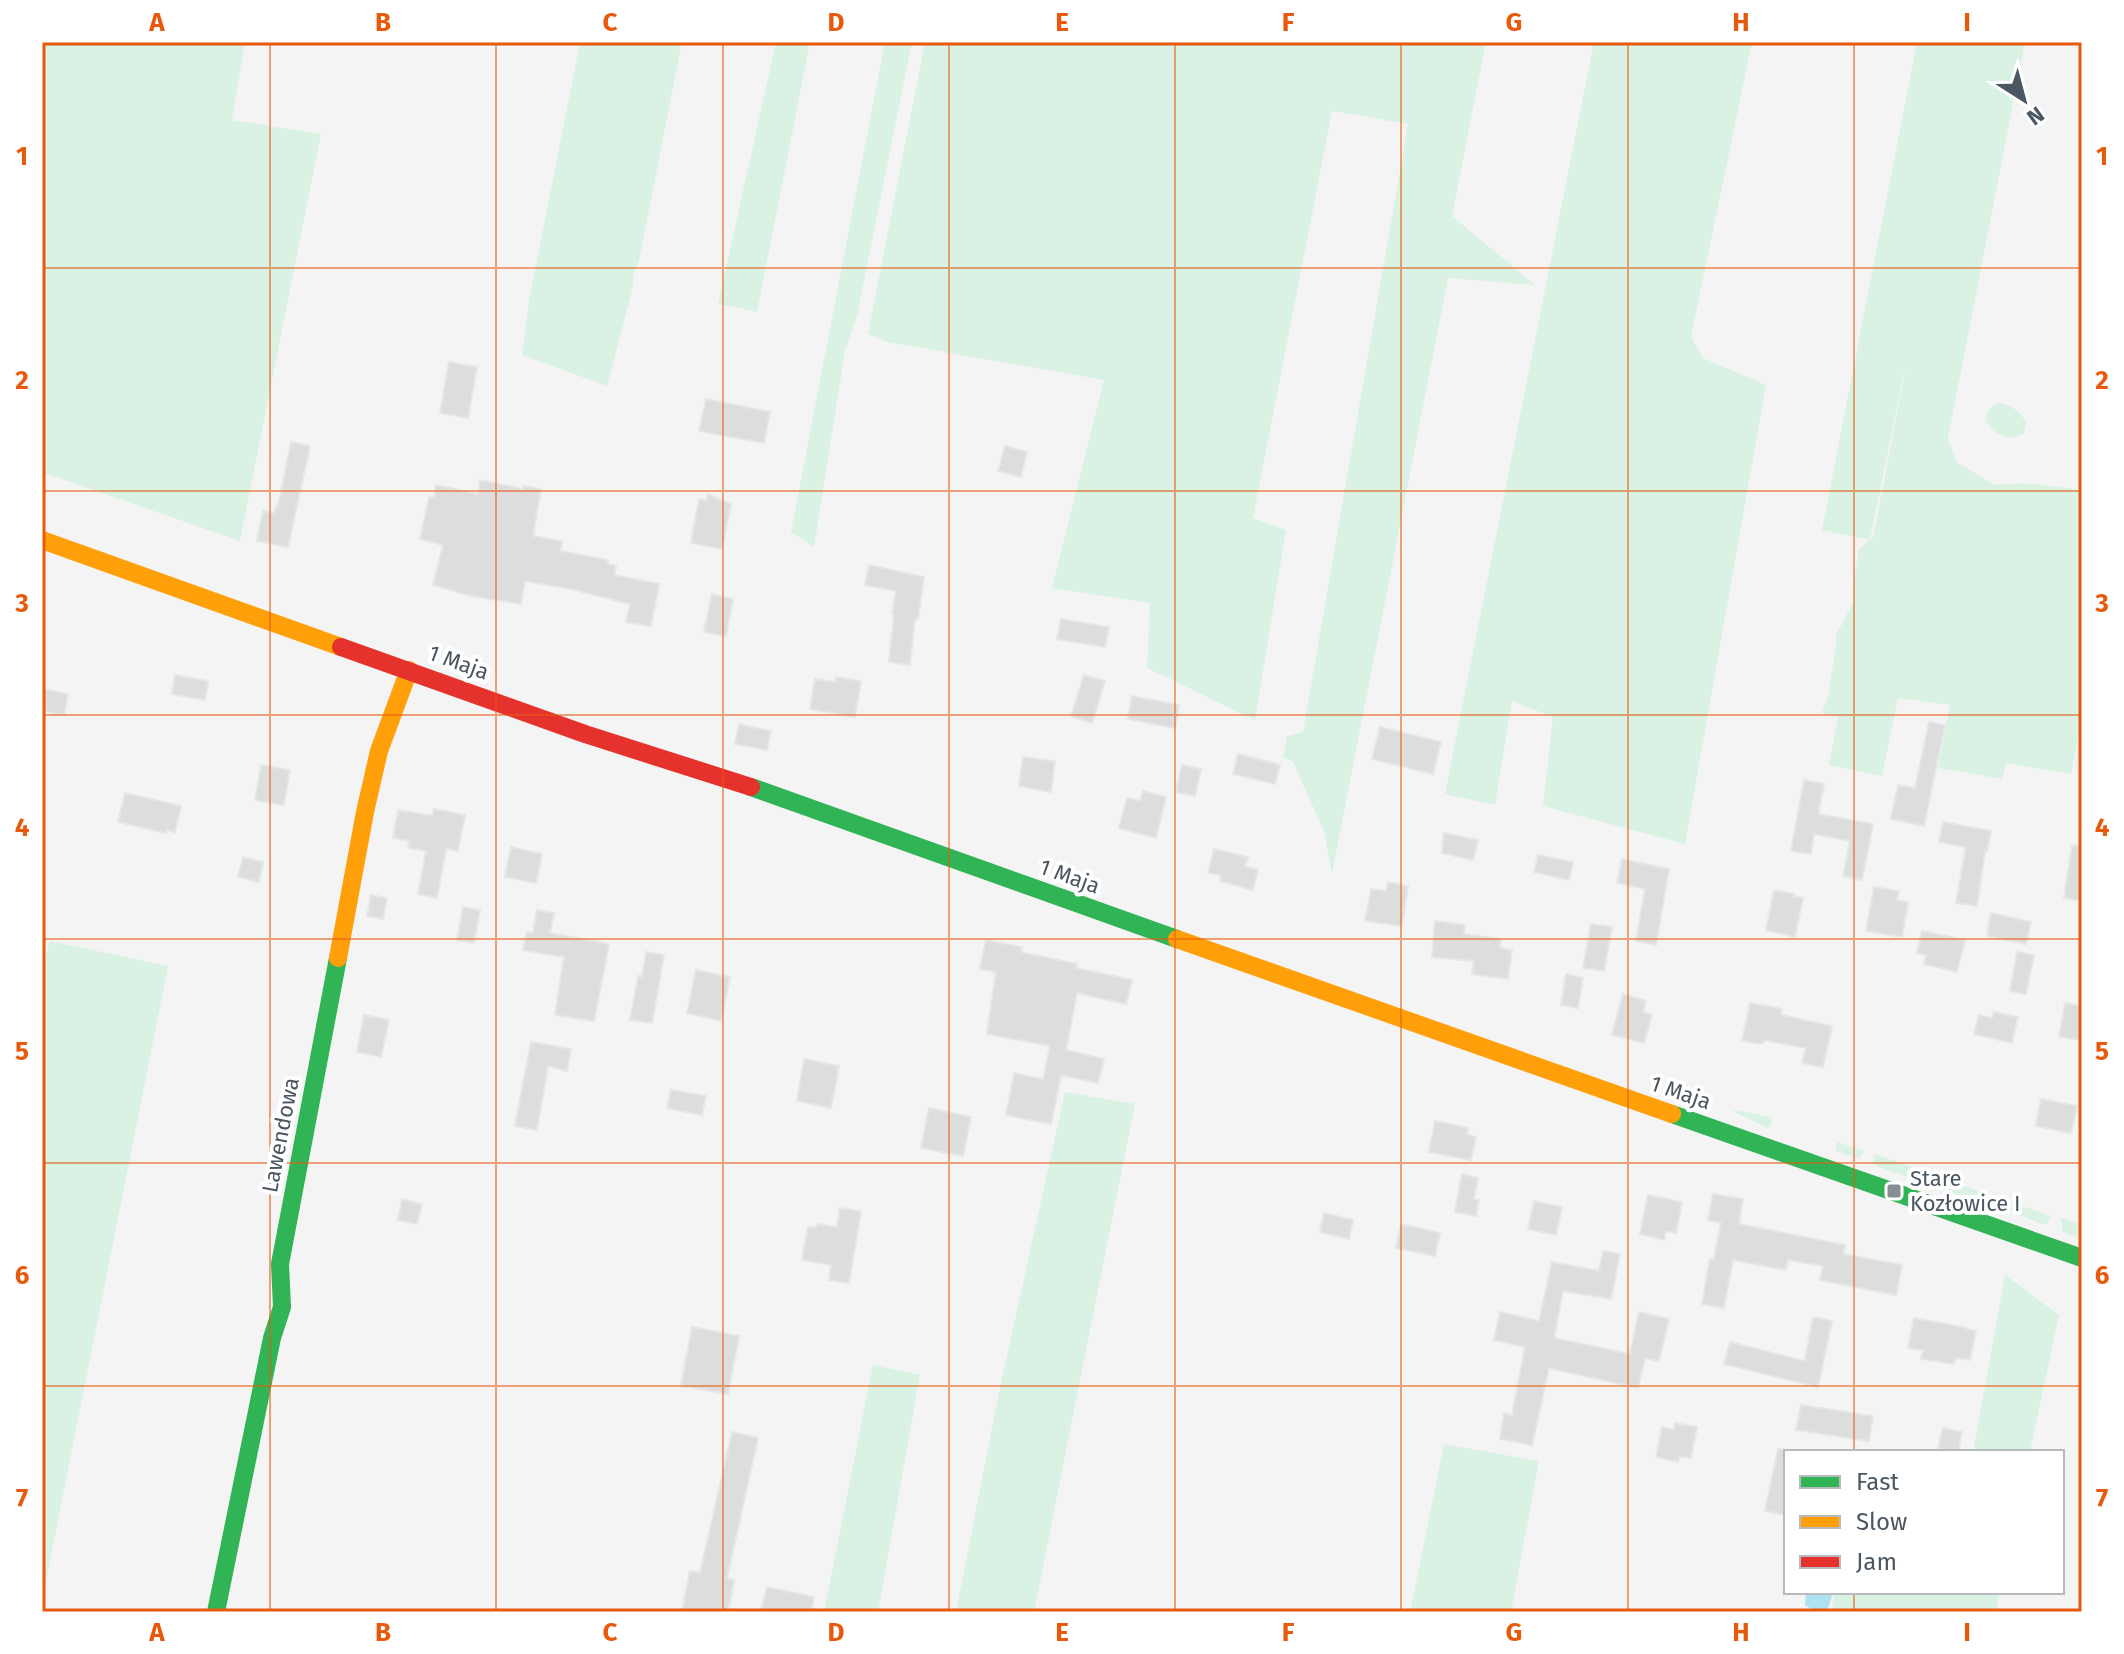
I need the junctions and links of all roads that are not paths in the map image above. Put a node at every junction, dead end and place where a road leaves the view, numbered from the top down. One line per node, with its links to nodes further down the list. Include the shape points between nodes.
1 (42, 540): 2 (street, 1 Maja)
2 (409, 670): 3 (street, 1 Maja); 4 (street, Lawendowa, via 379,751 365,812 280,1264 282,1307)
3 (2082, 1258)
4 (216, 1612)

